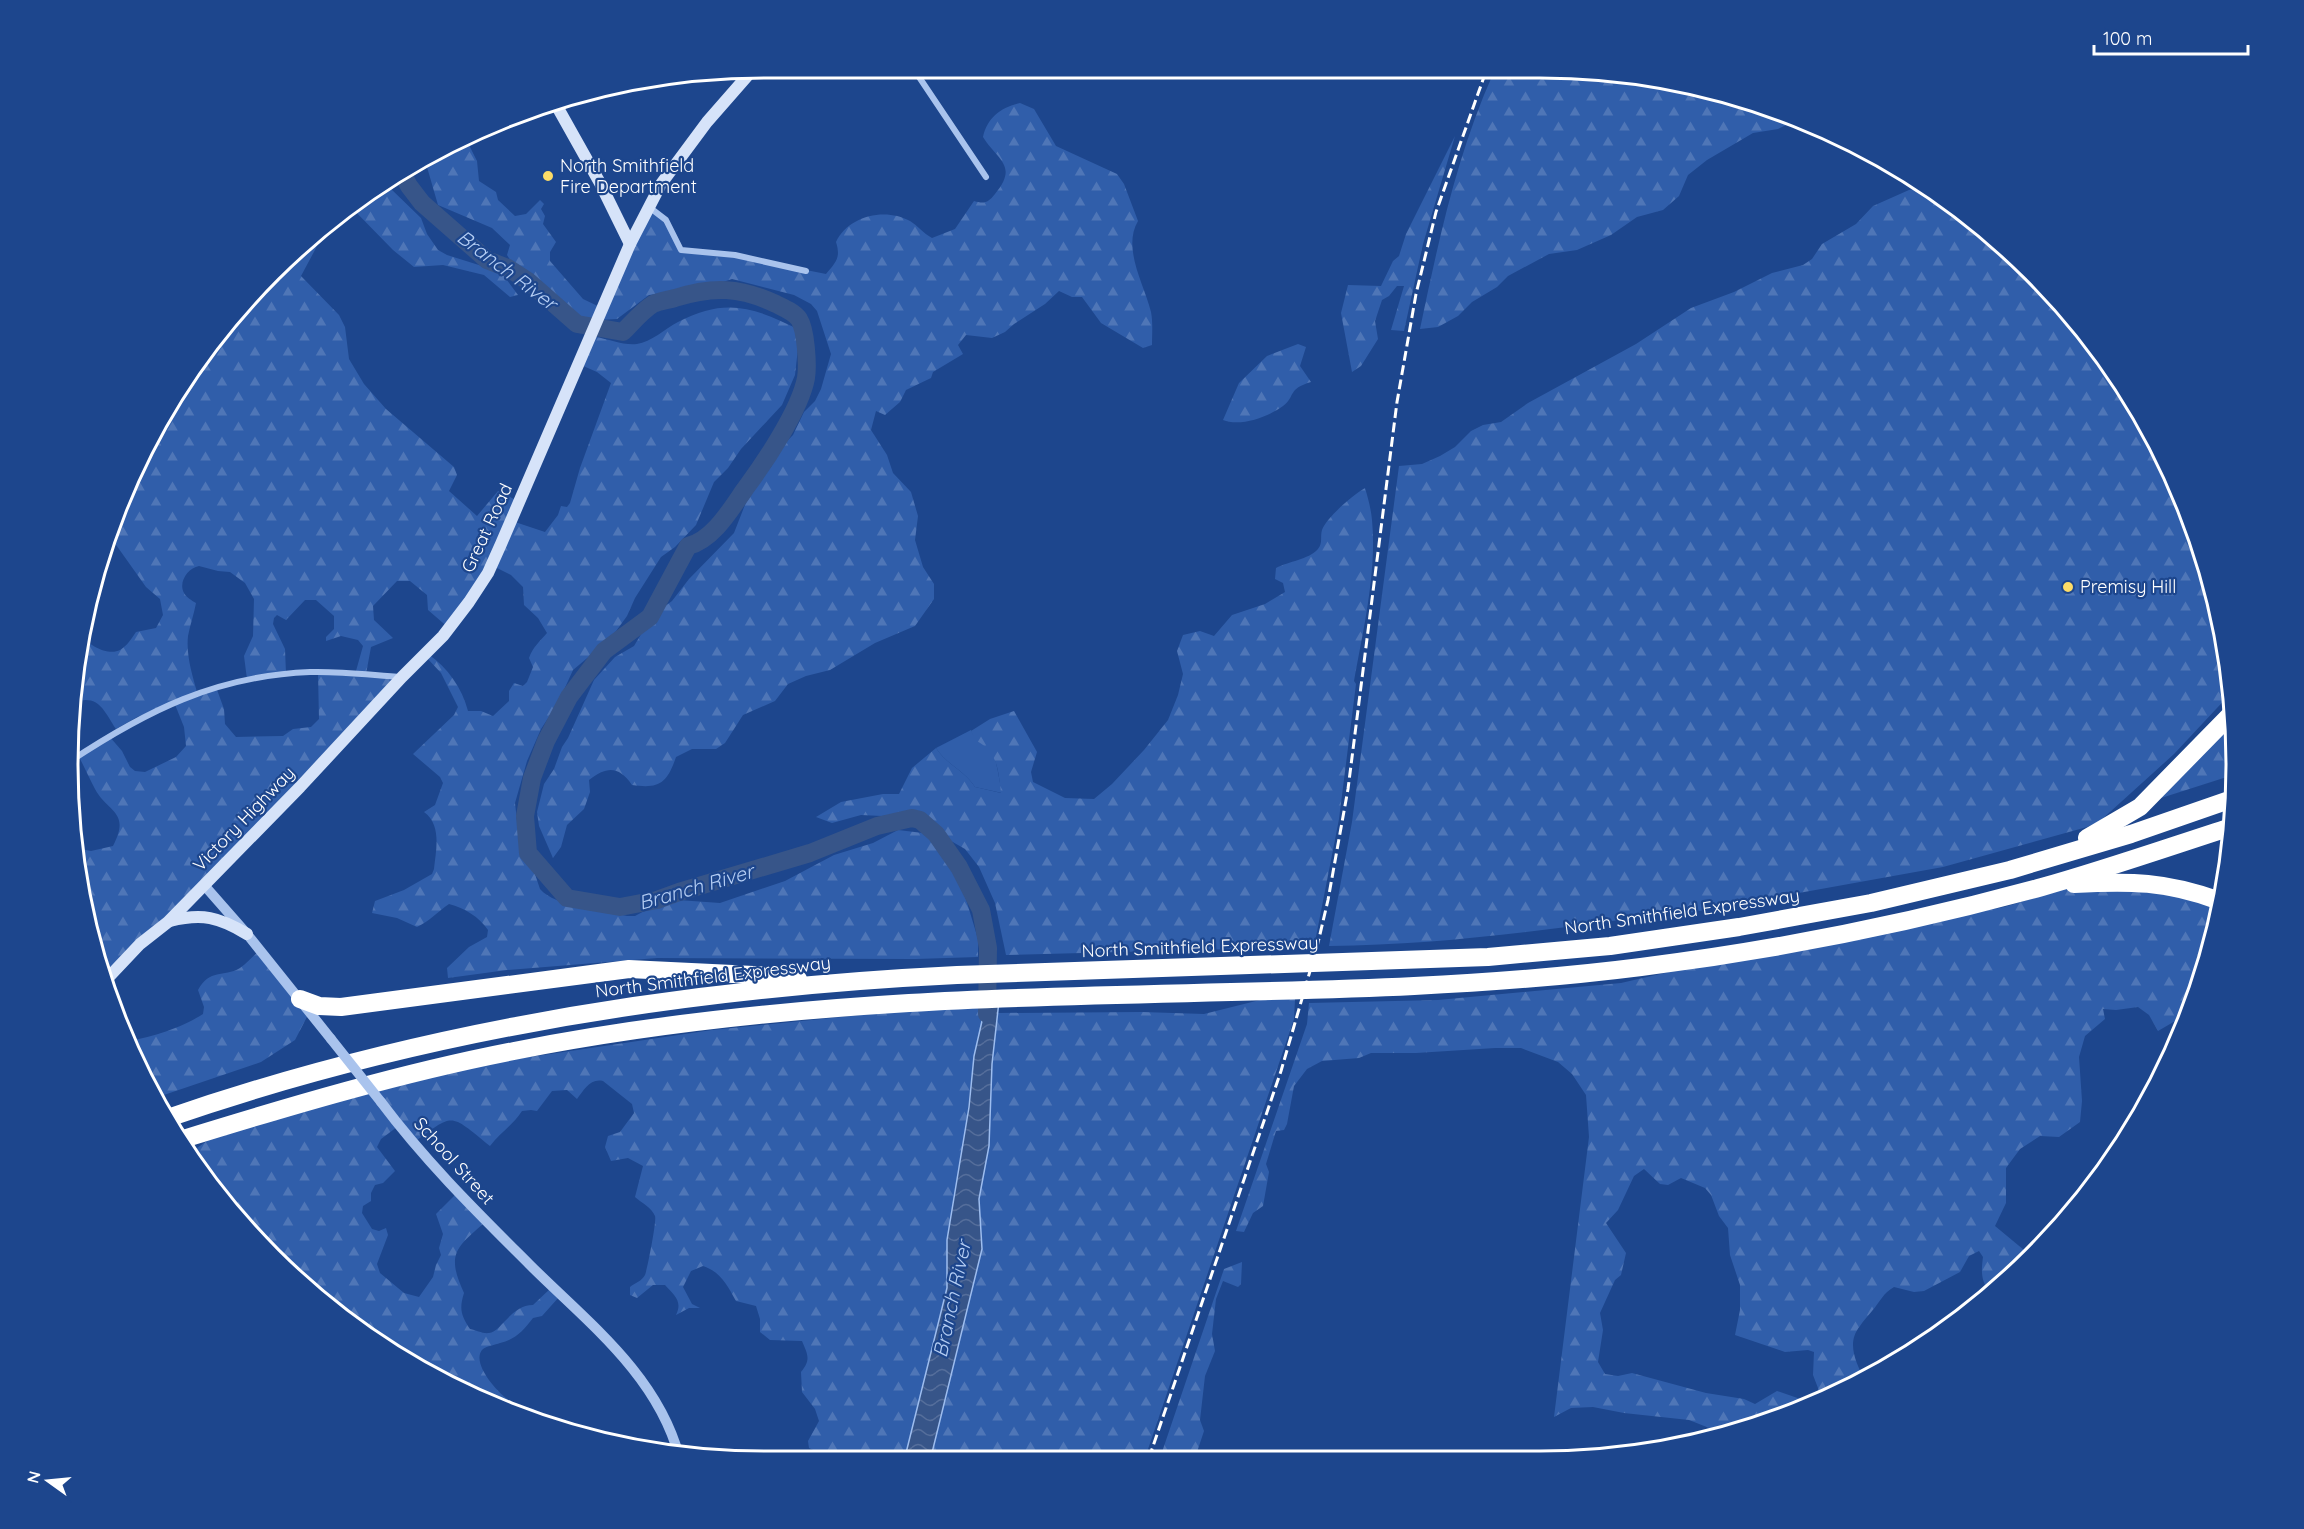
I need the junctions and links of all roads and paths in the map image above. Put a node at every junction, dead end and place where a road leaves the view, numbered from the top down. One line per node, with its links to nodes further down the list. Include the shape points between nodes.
1 (745, 78): 5 (main road, Great Road, via 683,153)
2 (920, 78): 4 (street)
3 (559, 110): 6 (main road)
4 (986, 177)
5 (648, 206): 6 (main road, Great Road); 7 (street, via 666,220 681,250 735,255)
6 (630, 244): 8 (main road, Great Road, via 488,573 443,636)
7 (806, 272)
8 (402, 677): 10 (street, via 311,672 262,677 215,688 148,713); 14 (main road, Victory Highway)
9 (2225, 720): 13 (highway, via 2140,807)
10 (78, 756)
11 (2225, 801): 13 (highway, North Smithfield Expressway)
12 (2223, 830): 15 (highway)
13 (2043, 860): 20 (highway, North Smithfield Expressway, via 1871,903 1738,927 1564,951 957,975)
14 (204, 885): 17 (main road, Victory Highway); 18 (street, School Street)
15 (2048, 885): 16 (highway, via 2127,881 2193,891); 22 (highway, via 1948,912 1840,934 1628,969 1416,987 958,1000 664,1026 445,1066)
16 (2213, 898)
17 (168, 922): 18 (main road, via 202,916 221,920); 19 (main road, Victory Highway)
18 (247, 934): 21 (street, School Street)
19 (111, 975)
20 (829, 984): 21 (highway, via 773,976 629,969 341,1007 319,1006); 23 (highway, North Smithfield Expressway, via 654,1002 486,1030 391,1052)
21 (300, 999): 26 (street, School Street, bridge, via 450,1186 613,1346 662,1411)
22 (269, 1112): 24 (highway); 25 (highway)
23 (175, 1116)
24 (189, 1137)
25 (195, 1147)
26 (676, 1445)

